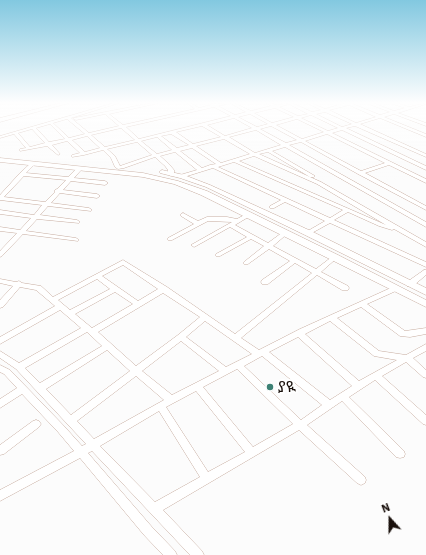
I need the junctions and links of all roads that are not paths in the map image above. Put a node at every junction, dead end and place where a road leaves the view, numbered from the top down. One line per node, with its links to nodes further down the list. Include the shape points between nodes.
1 (30, 129): 18 (street)
2 (34, 129): 27 (street)
3 (58, 129): 23 (street)
4 (82, 129): 19 (street)
5 (108, 129): 19 (street)
6 (124, 129): 25 (street)
7 (184, 129): 16 (street)
8 (210, 129): 24 (street)
9 (258, 129): 24 (street); 28 (street)
10 (281, 129): 26 (street)
11 (320, 129): 17 (street)
12 (338, 129): 17 (street)
13 (344, 129): 49 (street)
14 (369, 129): 41 (street)
15 (409, 129): 21 (street)
16 (172, 132): 20 (street); 29 (street)
17 (326, 132): 26 (street); 44 (street)
18 (15, 133): 22 (street); 30 (street)
19 (88, 134): 23 (street); 31 (street)
20 (157, 136): 25 (street); 34 (street)
21 (426, 136)
22 (0, 137)
23 (69, 138): 27 (street); 37 (street)
24 (225, 138): 29 (street); 38 (street)
25 (138, 140): 31 (street); 40 (street)
26 (302, 140): 28 (street); 52 (street)
27 (49, 143): 30 (street); 36 (street)
28 (285, 144): 33 (street); 77 (street)
29 (195, 146): 34 (street); 46 (street)
30 (29, 148): 32 (street)
31 (104, 149): 37 (street); 48 (street)
32 (22, 150)
33 (268, 150): 38 (street); 59 (street, via 312,176)
34 (176, 151): 40 (street); 51 (street)
35 (0, 154): 48 (main road)
36 (58, 154)
37 (84, 154): 39 (street)
38 (254, 154): 43 (street); 59 (street)
39 (74, 156)
40 (157, 156): 48 (street); 54 (street, via 170,168)
41 (426, 156)
42 (0, 160): 45 (main road)
43 (233, 160): 46 (street); 67 (street)
44 (389, 162): 52 (street); 57 (street)
45 (32, 164): 50 (main road); 53 (street)
46 (219, 164): 47 (street)
47 (212, 166): 51 (street); 62 (street)
48 (120, 167): 54 (main road)
49 (426, 168)
50 (79, 169): 56 (street); 70 (main road, via 164,178 204,193)
51 (201, 170): 55 (street)
52 (360, 173): 65 (street)
53 (22, 174): 56 (street); 63 (street, via 0,198)
54 (171, 174): 55 (main road)
55 (182, 176): 82 (main road)
56 (68, 179): 58 (street); 60 (street)
57 (426, 181)
58 (104, 183)
59 (319, 183): 79 (street)
60 (57, 191): 61 (street); 63 (street)
61 (97, 196)
62 (285, 200): 64 (street); 72 (street)
63 (46, 203): 66 (street); 71 (street)
64 (272, 207)
65 (426, 208)
66 (89, 210)
67 (348, 210): 72 (street); 79 (street)
68 (0, 212): 71 (street)
69 (183, 215): 75 (street)
70 (248, 215): 73 (street); 81 (main road)
71 (34, 216): 74 (street); 80 (street)
72 (330, 220): 82 (street); 95 (street)
73 (238, 221): 75 (street, via 214,218); 76 (street)
74 (77, 222)
75 (199, 224): 84 (street)
76 (230, 225): 83 (street); 86 (street)
77 (426, 225)
78 (0, 229): 80 (street)
79 (399, 230): 87 (street)
80 (20, 232): 85 (street); 89 (street)
81 (285, 233): 88 (street); 92 (main road)
82 (308, 233): 102 (main road)
83 (251, 237): 88 (street); 91 (street)
84 (170, 239)
85 (76, 240)
86 (194, 245)
87 (426, 245)
88 (267, 246): 93 (street); 94 (street)
89 (3, 248): 90 (street)
90 (0, 255)
91 (218, 255)
92 (335, 257): 97 (street); 104 (main road)
93 (294, 261): 97 (street); 100 (street)
94 (246, 263)
95 (426, 265)
96 (426, 272): 102 (street)
97 (317, 273): 103 (street); 121 (street)
98 (97, 276): 105 (street); 106 (street, via 123,262); 108 (street)
99 (0, 281): 101 (street)
100 (265, 282)
101 (19, 283): 108 (street, via 38,288); 112 (street)
102 (410, 284): 107 (main road)
103 (345, 288)
104 (395, 288): 110 (street); 111 (main road)
105 (115, 289): 109 (street); 114 (street)
106 (164, 289): 109 (street); 115 (street)
107 (426, 292)
108 (54, 300): 113 (street)
109 (137, 304): 117 (street)
110 (362, 304): 116 (street); 118 (street, via 403,334)
111 (426, 304)
112 (0, 305)
113 (60, 306): 114 (street); 122 (street)
114 (70, 314): 117 (street)
115 (205, 317): 120 (street); 121 (street)
116 (331, 318): 119 (street); 127 (street, via 377,354)
117 (90, 330): 123 (street); 129 (street)
118 (426, 331)
119 (299, 333): 125 (street); 135 (street)
120 (181, 337): 131 (street); 132 (street)
121 (236, 338): 125 (street)
122 (0, 341)
123 (108, 346): 131 (street); 137 (street)
124 (426, 347): 127 (street)
125 (260, 353): 128 (street); 142 (street)
126 (0, 354): 129 (street)
127 (408, 358): 133 (street); 134 (street)
128 (238, 365): 132 (street); 147 (street)
129 (19, 367): 137 (street)
130 (0, 368): 138 (street)
131 (136, 371): 140 (street); 144 (street)
132 (226, 372): 136 (street)
133 (426, 375)
134 (376, 376): 135 (street); 145 (street)
135 (358, 386): 139 (street)
136 (198, 387): 140 (street); 151 (street)
137 (40, 388): 144 (street)
138 (23, 389): 141 (street); 150 (street)
139 (343, 396): 142 (street); 152 (street)
140 (171, 400): 143 (street)
141 (0, 404)
142 (329, 405): 147 (street)
143 (160, 406): 148 (street); 153 (street)
144 (71, 420): 148 (street)
145 (426, 420)
146 (36, 424): 149 (street)
147 (300, 425): 151 (street); 154 (street)
148 (94, 444): 150 (street); 156 (street)
149 (0, 451)
150 (80, 451): 155 (street); 157 (street, via 148,532)
151 (252, 453): 153 (street)
152 (400, 454)
153 (207, 479): 156 (street)
154 (360, 480)
155 (0, 496)
156 (154, 509): 158 (street)
157 (171, 555)
158 (198, 555)

